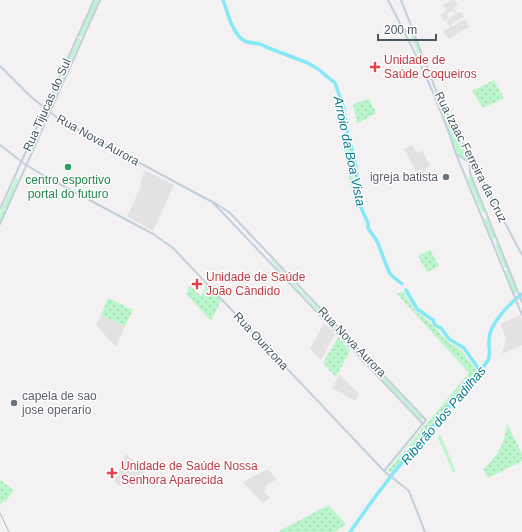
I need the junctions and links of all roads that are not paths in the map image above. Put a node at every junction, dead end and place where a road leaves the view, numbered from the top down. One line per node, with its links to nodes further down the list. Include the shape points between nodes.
1 (94, 0): 7 (main road, Rua Tijucas do Sul)
2 (100, 0): 8 (main road, Rua Tijucas do Sul)
3 (388, 0): 6 (main road, Rua Izaac Ferreira da Cruz)
4 (401, 0): 5 (main road, Rua Izaac Ferreira da Cruz)
5 (413, 29): 6 (main road, via 408,28); 19 (main road, Rua Izaac Ferreira da Cruz, via 432,80)
6 (405, 33): 20 (main road, Rua Izaac Ferreira da Cruz, via 449,131)
7 (77, 38): 8 (main road, via 80,37); 10 (main road, Rua Tijucas do Sul)
8 (82, 40): 11 (main road, Rua Tijucas do Sul)
9 (0, 66): 12 (main road, Rua Nova Aurora)
10 (62, 73): 11 (main road, via 63,76); 12 (main road, Rua Tijucas do Sul)
11 (66, 75): 13 (main road, Rua Tijucas do Sul)
12 (45, 110): 13 (main road, Rua Nova Aurora); 14 (main road, Rua Tijucas do Sul)
13 (49, 113): 15 (main road, Rua Tijucas do Sul); 28 (main road, Rua Nova Aurora)
14 (40, 120): 15 (main road, via 41,123); 16 (main road, Rua Tijucas do Sul)
15 (45, 123): 17 (main road, Rua Tijucas do Sul)
16 (31, 142): 17 (main road); 21 (main road, Rua Tijucas do Sul)
17 (35, 144): 23 (main road, Rua Tijucas do Sul)
18 (0, 145): 21 (main road, Rua Ourizona)
19 (469, 153): 22 (main road); 24 (main road, Rua Izaac Ferreira da Cruz)
20 (456, 154): 22 (main road); 30 (main road, Rua Izaac Ferreira da Cruz)
21 (22, 161): 23 (main road, Rua Ourizona); 26 (main road, Rua Tijucas do Sul)
22 (469, 163): 24 (main road); 25 (main road)
23 (26, 165): 27 (main road, Rua Tijucas do Sul); 45 (main road, Rua Ourizona, via 166,242)
24 (477, 168): 25 (main road, via 473,167); 35 (main road, Rua Izaac Ferreira da Cruz)
25 (470, 172): 31 (main road)
26 (16, 175): 27 (main road, via 18,178); 29 (main road, Rua Tijucas do Sul)
27 (21, 177): 34 (main road, Rua Tijucas do Sul)
28 (207, 199): 40 (main road, Rua Nova Aurora, via 229,212); 41 (main road, Rua Nova Aurora)
29 (0, 209)
30 (480, 212): 31 (main road); 32 (main road, Rua Izaac Ferreira da Cruz)
31 (486, 213): 33 (main road)
32 (482, 218): 33 (main road); 36 (main road, Rua Izaac Ferreira da Cruz)
33 (488, 218): 37 (main road)
34 (0, 224)
35 (522, 255)
36 (503, 268): 37 (main road); 39 (main road, Rua Izaac Ferreira da Cruz)
37 (509, 269): 38 (main road)
38 (522, 302)
39 (522, 316)
40 (360, 351): 41 (main road); 42 (main road, Rua Nova Aurora)
41 (357, 355): 43 (main road, Rua Nova Aurora)
42 (364, 355): 43 (main road); 44 (main road, Rua Nova Aurora, via 426,420)
43 (361, 358): 44 (main road, Rua Nova Aurora)
44 (423, 424): 45 (main road)
45 (385, 470): 46 (main road, Rua Ourizona, via 409,491)
46 (425, 532)

